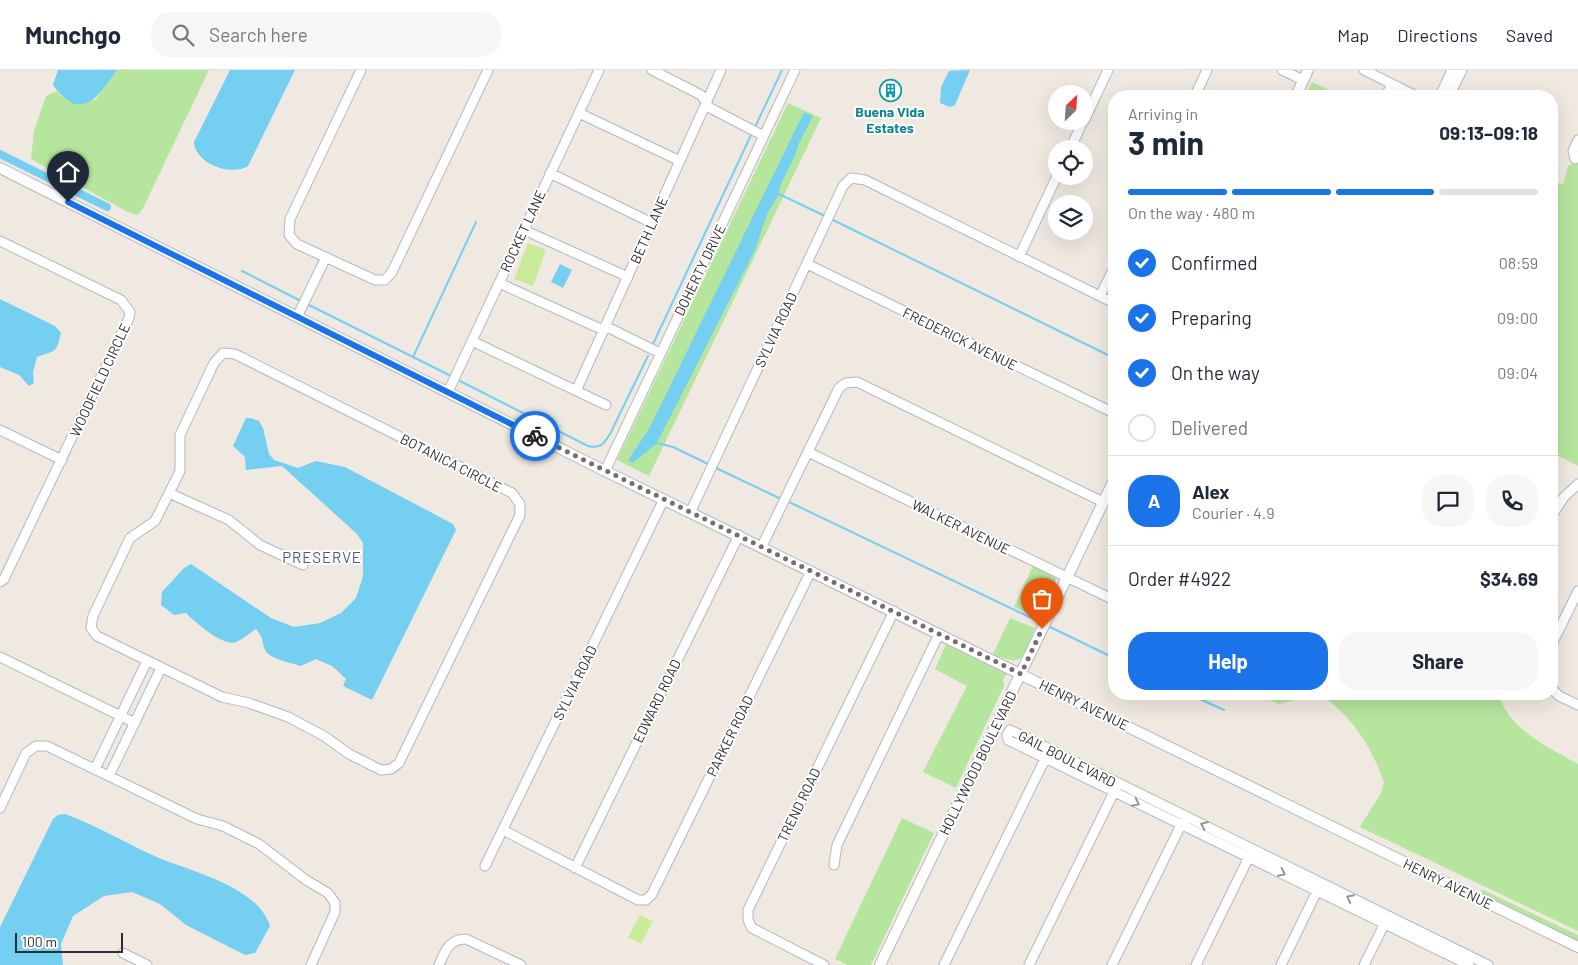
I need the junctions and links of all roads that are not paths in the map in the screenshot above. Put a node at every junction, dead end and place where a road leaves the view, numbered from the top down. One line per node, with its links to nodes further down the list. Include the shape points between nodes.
1 (361, 70): 35 (street, via 290,219 289,234 297,244)
2 (488, 70): 35 (street, via 392,272 385,280 375,280)
3 (599, 70): 24 (street, ROCKET LANE)
4 (652, 70): 22 (street, via 702,95)
5 (721, 70): 22 (street, BETH LANE)
6 (795, 70): 25 (street, DOHERTY DRIVE)
7 (1108, 70): 23 (street)
8 (1207, 70): 16 (street)
9 (1282, 70): 14 (street)
10 (1308, 70): 14 (street)
11 (1364, 70): 15 (street)
12 (1452, 70): 20 (street)
13 (1462, 70): 21 (street)
14 (1304, 80): 17 (street)
15 (1392, 84): 18 (street); 19 (street)
16 (1198, 90)
17 (1299, 90)
18 (1389, 90)
19 (1404, 90)
20 (1443, 90)
21 (1452, 90)
22 (706, 102): 25 (street, via 710,108); 28 (street, BETH LANE)
23 (1093, 102)
24 (579, 113): 28 (street); 30 (street, ROCKET LANE)
25 (764, 136): 46 (street, DOHERTY DRIVE)
26 (1578, 140): 27 (street, via 1573,151 1575,159)
27 (1578, 157)
28 (680, 162): 32 (street, BETH LANE)
29 (0, 168): 43 (street, HENRY AVENUE)
30 (550, 173): 32 (street); 33 (street, ROCKET LANE)
31 (1053, 185): 36 (street)
32 (652, 223): 38 (street, BETH LANE)
33 (524, 230): 38 (street); 40 (street, ROCKET LANE)
34 (0, 241): 53 (street, WOODFIELD CIRCLE, via 121,300 129,308 129,318)
35 (326, 257): 43 (street)
36 (1019, 257): 37 (street, SYLVIA ROAD, via 865,180 851,178 843,186); 41 (street)
37 (807, 264): 50 (street, FREDERICK AVENUE); 61 (street, SYLVIA ROAD)
38 (628, 277): 44 (street, BETH LANE)
39 (1108, 280): 41 (street)
40 (499, 283): 44 (street); 45 (street, ROCKET LANE)
41 (1100, 296): 42 (street)
42 (1108, 300)
43 (298, 315): 48 (street, HENRY AVENUE)
44 (604, 328): 46 (street); 47 (street, BETH LANE)
45 (472, 342): 47 (street); 48 (street, ROCKET LANE)
46 (660, 353): 54 (street, DOHERTY DRIVE)
47 (576, 391): 49 (street)
48 (448, 392): 54 (street, HENRY AVENUE)
49 (606, 405)
50 (1108, 410)
51 (0, 430): 53 (street)
52 (808, 452): 59 (street, via 839,388 846,383 857,382); 63 (street); 66 (street, WALKER AVENUE)
53 (62, 460): 67 (street, WOODFIELD CIRCLE)
54 (606, 471): 58 (street, HENRY AVENUE)
55 (1578, 484): 60 (street)
56 (1108, 492): 59 (street, HOLLYWOOD BOULEVARD)
57 (169, 493): 64 (street, via 229,520 260,545); 74 (street, BOTANICA CIRCLE, via 155,521 130,538 93,616 91,628 97,636); 75 (street, BOTANICA CIRCLE, via 180,471 180,435 214,362 223,353 235,354 512,493 520,504 520,515 399,764 392,769 381,770 349,754 288,717 222,697)
58 (664, 499): 61 (street, HENRY AVENUE); 90 (street, SYLVIA ROAD)
59 (1103, 502): 66 (street, HOLLYWOOD BOULEVARD)
60 (1558, 506)
61 (691, 511): 62 (street, HENRY AVENUE)
62 (739, 534): 63 (street, HENRY AVENUE); 95 (street, EDWARD ROAD)
63 (762, 546): 65 (street, HENRY AVENUE)
64 (303, 565)
65 (811, 571): 70 (street, HENRY AVENUE); 95 (street, PARKER ROAD, via 652,894 646,900 638,900)
66 (1066, 578): 69 (street, WALKER AVENUE); 76 (street, HOLLYWOOD BOULEVARD)
67 (0, 582)
68 (1578, 591): 71 (street)
69 (1108, 597)
70 (894, 611): 72 (street, HENRY AVENUE); 105 (street, TREND ROAD, via 748,910 752,928)
71 (1558, 632)
72 (939, 634): 76 (street, HENRY AVENUE); 93 (street, via 837,844)
73 (0, 657): 81 (street)
74 (147, 661): 75 (street, BOTANICA CIRCLE); 77 (street)
75 (161, 668): 78 (street)
76 (1021, 674): 98 (street, HENRY AVENUE); 106 (street, HOLLYWOOD BOULEVARD)
77 (135, 687): 78 (street); 81 (street)
78 (148, 694): 82 (street)
79 (1558, 695): 80 (street)
80 (1578, 704)
81 (121, 716): 82 (street); 83 (street)
82 (135, 723): 84 (street)
83 (109, 740): 84 (street); 85 (street)
84 (123, 747): 86 (street)
85 (95, 769): 86 (street); 88 (street, via 47,746 36,746 26,753)
86 (109, 776): 102 (street, via 197,819 242,834 328,894 335,903 335,912)
87 (1116, 788): 89 (street, GAIL BOULEVARD); 107 (street, GAIL BOULEVARD, via 1047,754); 108 (street)
88 (0, 808)
89 (1183, 820): 91 (street, GAIL BOULEVARD, one-way to 89); 92 (street, GAIL BOULEVARD); 109 (street)
90 (503, 830): 94 (street, SYLVIA ROAD); 95 (street)
91 (1254, 848): 92 (street); 96 (street, GAIL BOULEVARD)
92 (1249, 858): 96 (street, GAIL BOULEVARD, one-way to 96); 110 (street)
93 (834, 865)
94 (485, 866)
95 (575, 868)
96 (1319, 887): 97 (street, GAIL BOULEVARD); 111 (street)
97 (1386, 920): 100 (street, GAIL BOULEVARD); 112 (street)
98 (1578, 948)
99 (123, 953): 101 (street)
100 (1452, 957): 113 (street, GAIL BOULEVARD); 114 (street, GAIL BOULEVARD)
101 (147, 965)
102 (311, 965)
103 (439, 965): 104 (street, via 457,939 466,939)
104 (521, 965)
105 (824, 965)
106 (880, 965)
107 (944, 965)
108 (1029, 965)
109 (1112, 965)
110 (1196, 965)
111 (1281, 965)
112 (1364, 965)
113 (1469, 965)
114 (1488, 965)

